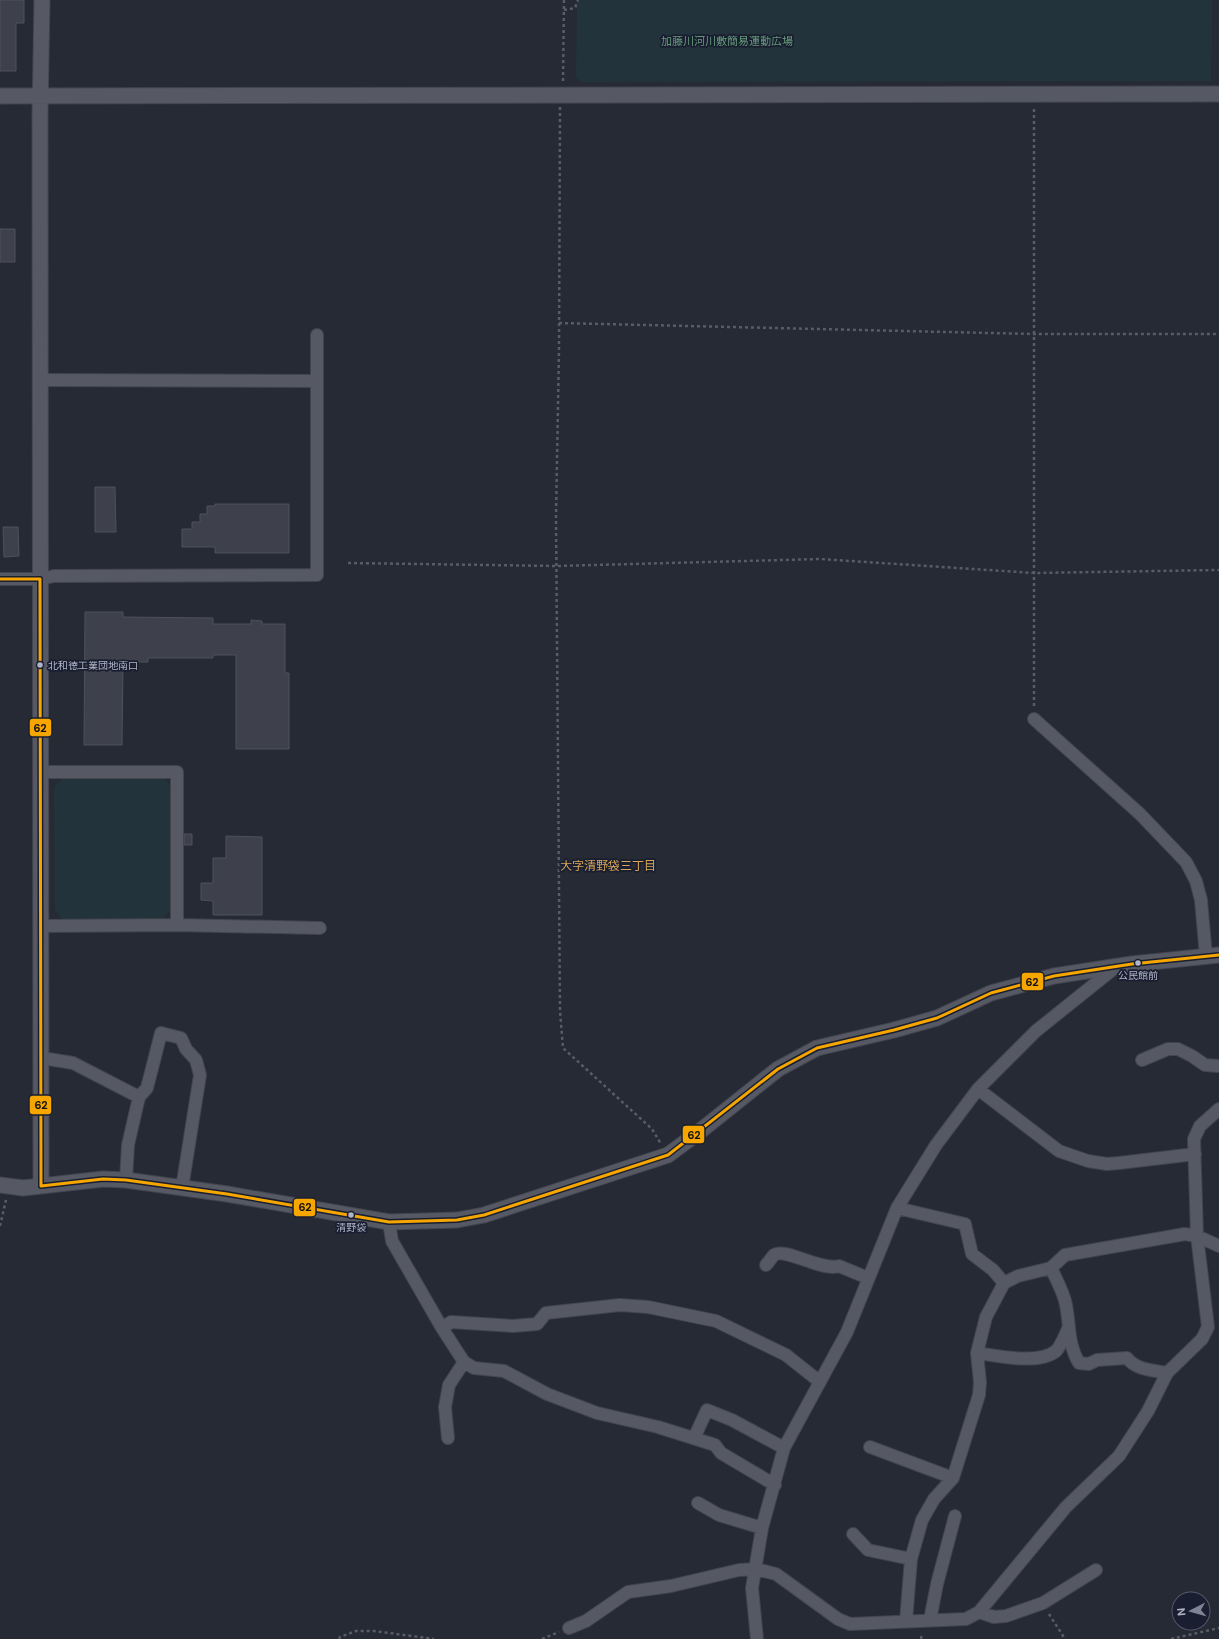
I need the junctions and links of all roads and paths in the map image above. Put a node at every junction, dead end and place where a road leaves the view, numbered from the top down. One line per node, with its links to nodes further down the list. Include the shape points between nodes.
1 (42, 0): 9 (street)
2 (564, 0): 4 (path)
3 (578, 0): 4 (path, via 575,8)
4 (564, 10): 5 (path)
5 (563, 94): 6 (street); 9 (street); 10 (path, via 559,112)
6 (1034, 94): 7 (street); 11 (path)
7 (1219, 94)
8 (0, 96): 9 (street)
9 (41, 96): 14 (street)
10 (559, 323): 11 (path); 17 (path)
11 (1033, 334): 12 (path); 19 (path)
12 (1219, 334)
13 (317, 335): 15 (street)
14 (41, 380): 15 (street); 21 (street)
15 (317, 381): 21 (street, via 317,575 54,576)
16 (348, 563): 17 (path)
17 (556, 566): 19 (path, via 820,559); 36 (path, via 560,1004 563,1048 652,1129)
18 (1219, 570): 19 (path)
19 (1034, 573): 22 (path)
20 (0, 579): 21 (street)
21 (40, 579): 23 (street)
22 (1034, 719): 27 (street, via 1140,814 1186,862 1196,881)
23 (41, 772): 24 (street, via 177,772); 25 (street)
24 (177, 925): 25 (street); 26 (street)
25 (42, 926): 29 (street)
26 (320, 928)
27 (1213, 955): 28 (street)
28 (1117, 966): 32 (street, via 1036,1030); 36 (street, via 1054,976 991,993 937,1018 817,1048 778,1069)
29 (42, 1058): 33 (street, via 73,1064); 39 (street)
30 (1142, 1060): 31 (street, via 1168,1049 1192,1056 1205,1065)
31 (1219, 1066)
32 (978, 1089): 35 (street, via 1059,1151 1088,1161 1119,1164); 41 (street, via 936,1145)
33 (139, 1097): 37 (street, via 128,1144); 40 (street, via 147,1088 161,1033 181,1038 186,1049 196,1060 200,1075)
34 (1219, 1109): 35 (street, via 1200,1126 1194,1140)
35 (1195, 1154): 44 (street)
36 (668, 1155): 42 (street, via 484,1215 457,1220)
37 (126, 1180): 39 (street, via 103,1178); 40 (street)
38 (5, 1186): 39 (street); 43 (path)
39 (41, 1186)
40 (182, 1188): 42 (street)
41 (898, 1208): 48 (street); 49 (street, via 965,1224 972,1254 993,1270)
42 (389, 1222): 50 (street, via 392,1241)
43 (0, 1226)
44 (1197, 1236): 45 (street); 47 (street, via 1185,1234 1065,1255); 54 (street, via 1208,1327 1202,1339)
45 (1219, 1246)
46 (766, 1265): 48 (street, via 775,1255 784,1252 833,1268 839,1266)
47 (1051, 1268): 49 (street, via 1018,1276); 51 (street, via 1066,1304)
48 (868, 1278): 55 (street, via 847,1332)
49 (1004, 1283): 52 (street, via 986,1317)
50 (442, 1328): 53 (street); 55 (street, via 451,1322 513,1326 537,1324 546,1313 620,1305 648,1307 716,1321 786,1355)
51 (1068, 1329): 52 (street, via 1056,1350 1047,1356 1021,1359); 54 (street, via 1073,1353 1079,1363 1089,1364 1097,1360 1127,1358 1132,1364 1146,1370)
52 (977, 1353): 60 (street, via 979,1395)
53 (464, 1362): 56 (street, via 449,1386 445,1407); 57 (street, via 474,1368 504,1371 547,1394 597,1413)
54 (1167, 1373): 70 (street, via 1148,1411 1119,1456 1066,1507)
55 (820, 1382): 59 (street)
56 (448, 1438)
57 (694, 1438): 59 (street, via 707,1410 732,1420); 61 (street, via 716,1445 721,1453)
58 (870, 1447): 60 (street)
59 (784, 1448): 61 (street)
60 (953, 1478): 66 (street, via 934,1498 925,1515)
61 (775, 1485): 64 (street)
62 (698, 1503): 64 (street, via 719,1515)
63 (956, 1516): 71 (street)
64 (762, 1528): 67 (street)
65 (853, 1534): 66 (street, via 868,1550)
66 (911, 1559): 72 (street)
67 (756, 1569): 72 (street, via 776,1574 838,1619 850,1624); 73 (street, via 739,1570 671,1586 628,1592 586,1622); 78 (street, via 752,1588)
68 (1096, 1570): 69 (street)
69 (1044, 1603): 70 (street, via 1006,1616 994,1617); 79 (path)
70 (980, 1612): 71 (street, via 966,1619)
71 (930, 1620): 72 (street)
72 (906, 1621)
73 (569, 1628): 77 (path)
74 (1219, 1628): 80 (path)
75 (339, 1639): 76 (path, via 356,1631 374,1631)
76 (434, 1639)
77 (542, 1639)
78 (757, 1639)
79 (1065, 1639)
80 (1171, 1639)

